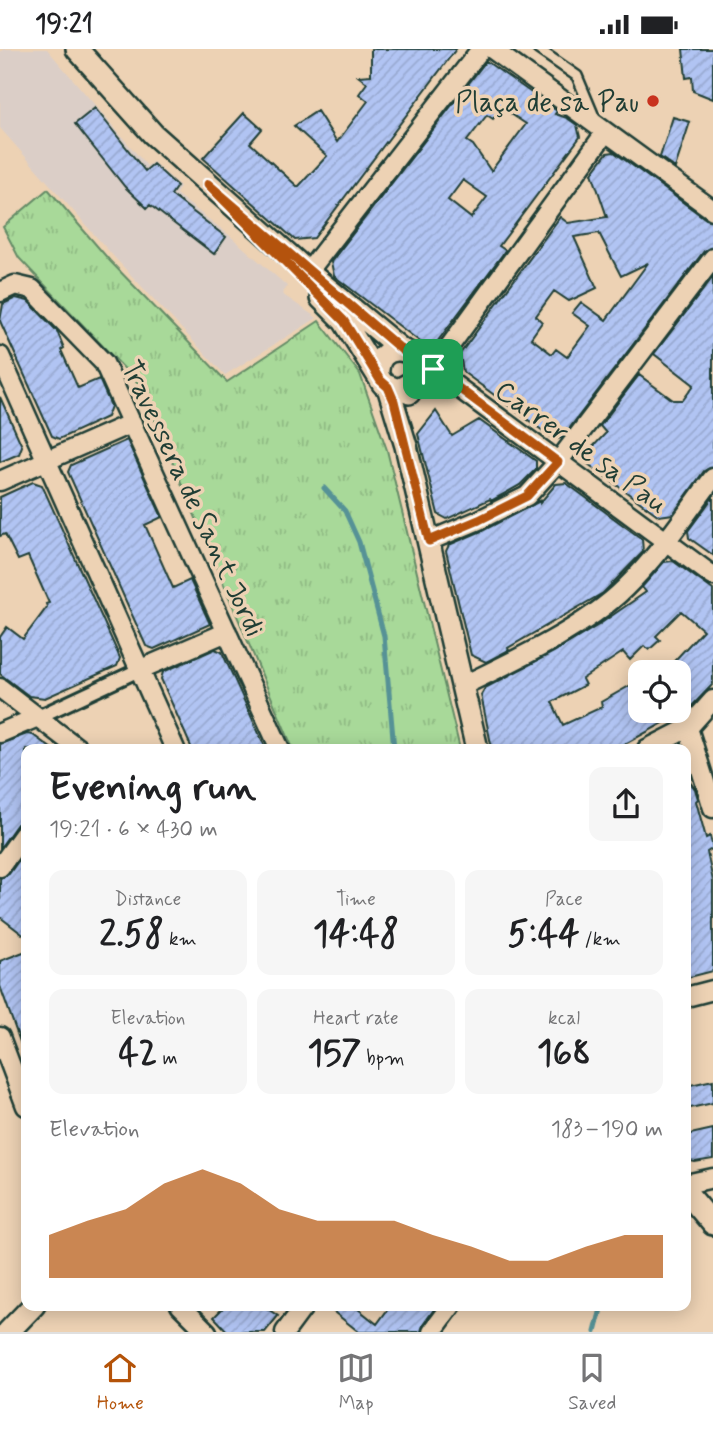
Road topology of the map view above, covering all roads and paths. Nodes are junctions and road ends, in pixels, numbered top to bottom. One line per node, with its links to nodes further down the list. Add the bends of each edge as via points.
1 (77, 49): 6 (street, Carrer de sa Pau, via 153,134)
2 (481, 49): 9 (street)
3 (492, 49): 5 (street)
4 (538, 49): 5 (lane, via 577,76)
5 (602, 130): 7 (street, via 690,187); 12 (street)
6 (208, 184): 9 (street, Carrer de sa Pau); 13 (street, Carrer de sa Pau, via 344,321)
7 (713, 210)
8 (713, 258): 17 (street)
9 (308, 272): 12 (street, Carrer de sa Pau)
10 (0, 292): 14 (street, Travessera de Sant Jordi, via 15,285 32,289 104,363)
11 (0, 356): 16 (street)
12 (416, 367): 13 (street, via 398,390); 13 (street, via 392,351 378,365); 15 (street, via 406,414); 17 (street, Carrer de sa Pau)
13 (383, 381): 15 (street, Carrer de sa Pau)
14 (132, 423): 16 (street); 23 (street, Travessera de Sant Jordi)
15 (406, 446): 20 (street)
16 (47, 460): 19 (street); 24 (street)
17 (558, 462): 20 (street, via 527,496); 21 (street, Carrer de sa Pau)
18 (713, 478): 21 (street)
19 (0, 481)
20 (429, 541): 25 (street)
21 (666, 541): 22 (street, Carrer de sa Pau); 25 (street, via 624,589 592,614)
22 (713, 576)
23 (227, 632): 24 (street); 33 (street, Travessera de Sant Jordi)
24 (141, 669): 28 (street); 32 (street)
25 (464, 684): 34 (street)
26 (0, 688): 28 (street)
27 (713, 700): 29 (street)
28 (37, 717): 30 (street); 31 (street)
29 (688, 728): 35 (street); 36 (street)
30 (0, 733)
31 (72, 744)
32 (173, 744)
33 (278, 744)
34 (476, 744)
35 (657, 744)
36 (708, 768): 37 (street)
37 (713, 808)
38 (21, 838): 39 (street)
39 (0, 867)
40 (713, 990): 41 (street)
41 (691, 996)
42 (0, 1037): 43 (street)
43 (21, 1093)
44 (713, 1178): 45 (street)
45 (691, 1183)
46 (691, 1198): 47 (street)
47 (713, 1224)
48 (28, 1311): 52 (street)
49 (186, 1311): 53 (street)
50 (300, 1311): 54 (street)
51 (448, 1311): 55 (street)
52 (8, 1332)
53 (207, 1332)
54 (285, 1332)
55 (432, 1332)

